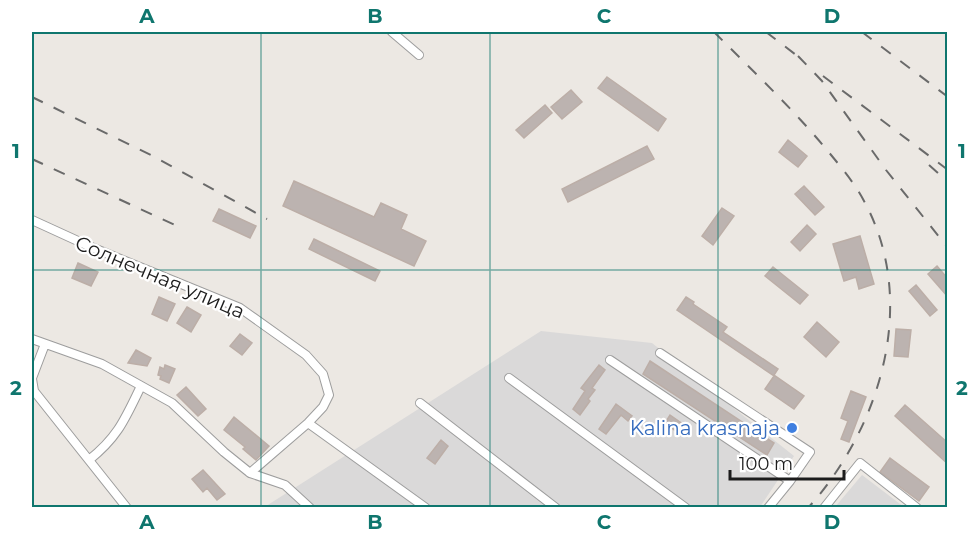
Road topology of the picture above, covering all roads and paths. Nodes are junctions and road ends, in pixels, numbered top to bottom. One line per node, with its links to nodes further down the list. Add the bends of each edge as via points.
1 (392, 32): 2 (street)
2 (419, 56)
3 (32, 219): 12 (street, Солнечная улица, via 240,308 306,355 323,374 328,395)
4 (32, 339): 5 (street)
5 (45, 344): 9 (street); 10 (street, via 102,364)
6 (660, 353): 15 (street, via 810,452)
7 (610, 360): 15 (street)
8 (509, 378): 20 (street)
9 (32, 379): 13 (street, via 34,391)
10 (141, 387): 13 (street, via 119,431); 14 (street, via 172,403)
11 (420, 403): 19 (street)
12 (308, 423): 14 (street, Солнечная улица); 18 (street)
13 (89, 460): 16 (street)
14 (250, 473): 17 (street, via 285,486)
15 (790, 481): 21 (street)
16 (127, 507)
17 (310, 507)
18 (426, 507)
19 (556, 507)
20 (686, 507)
21 (768, 507)
22 (824, 507): 23 (street, via 860,463)
23 (917, 507)

